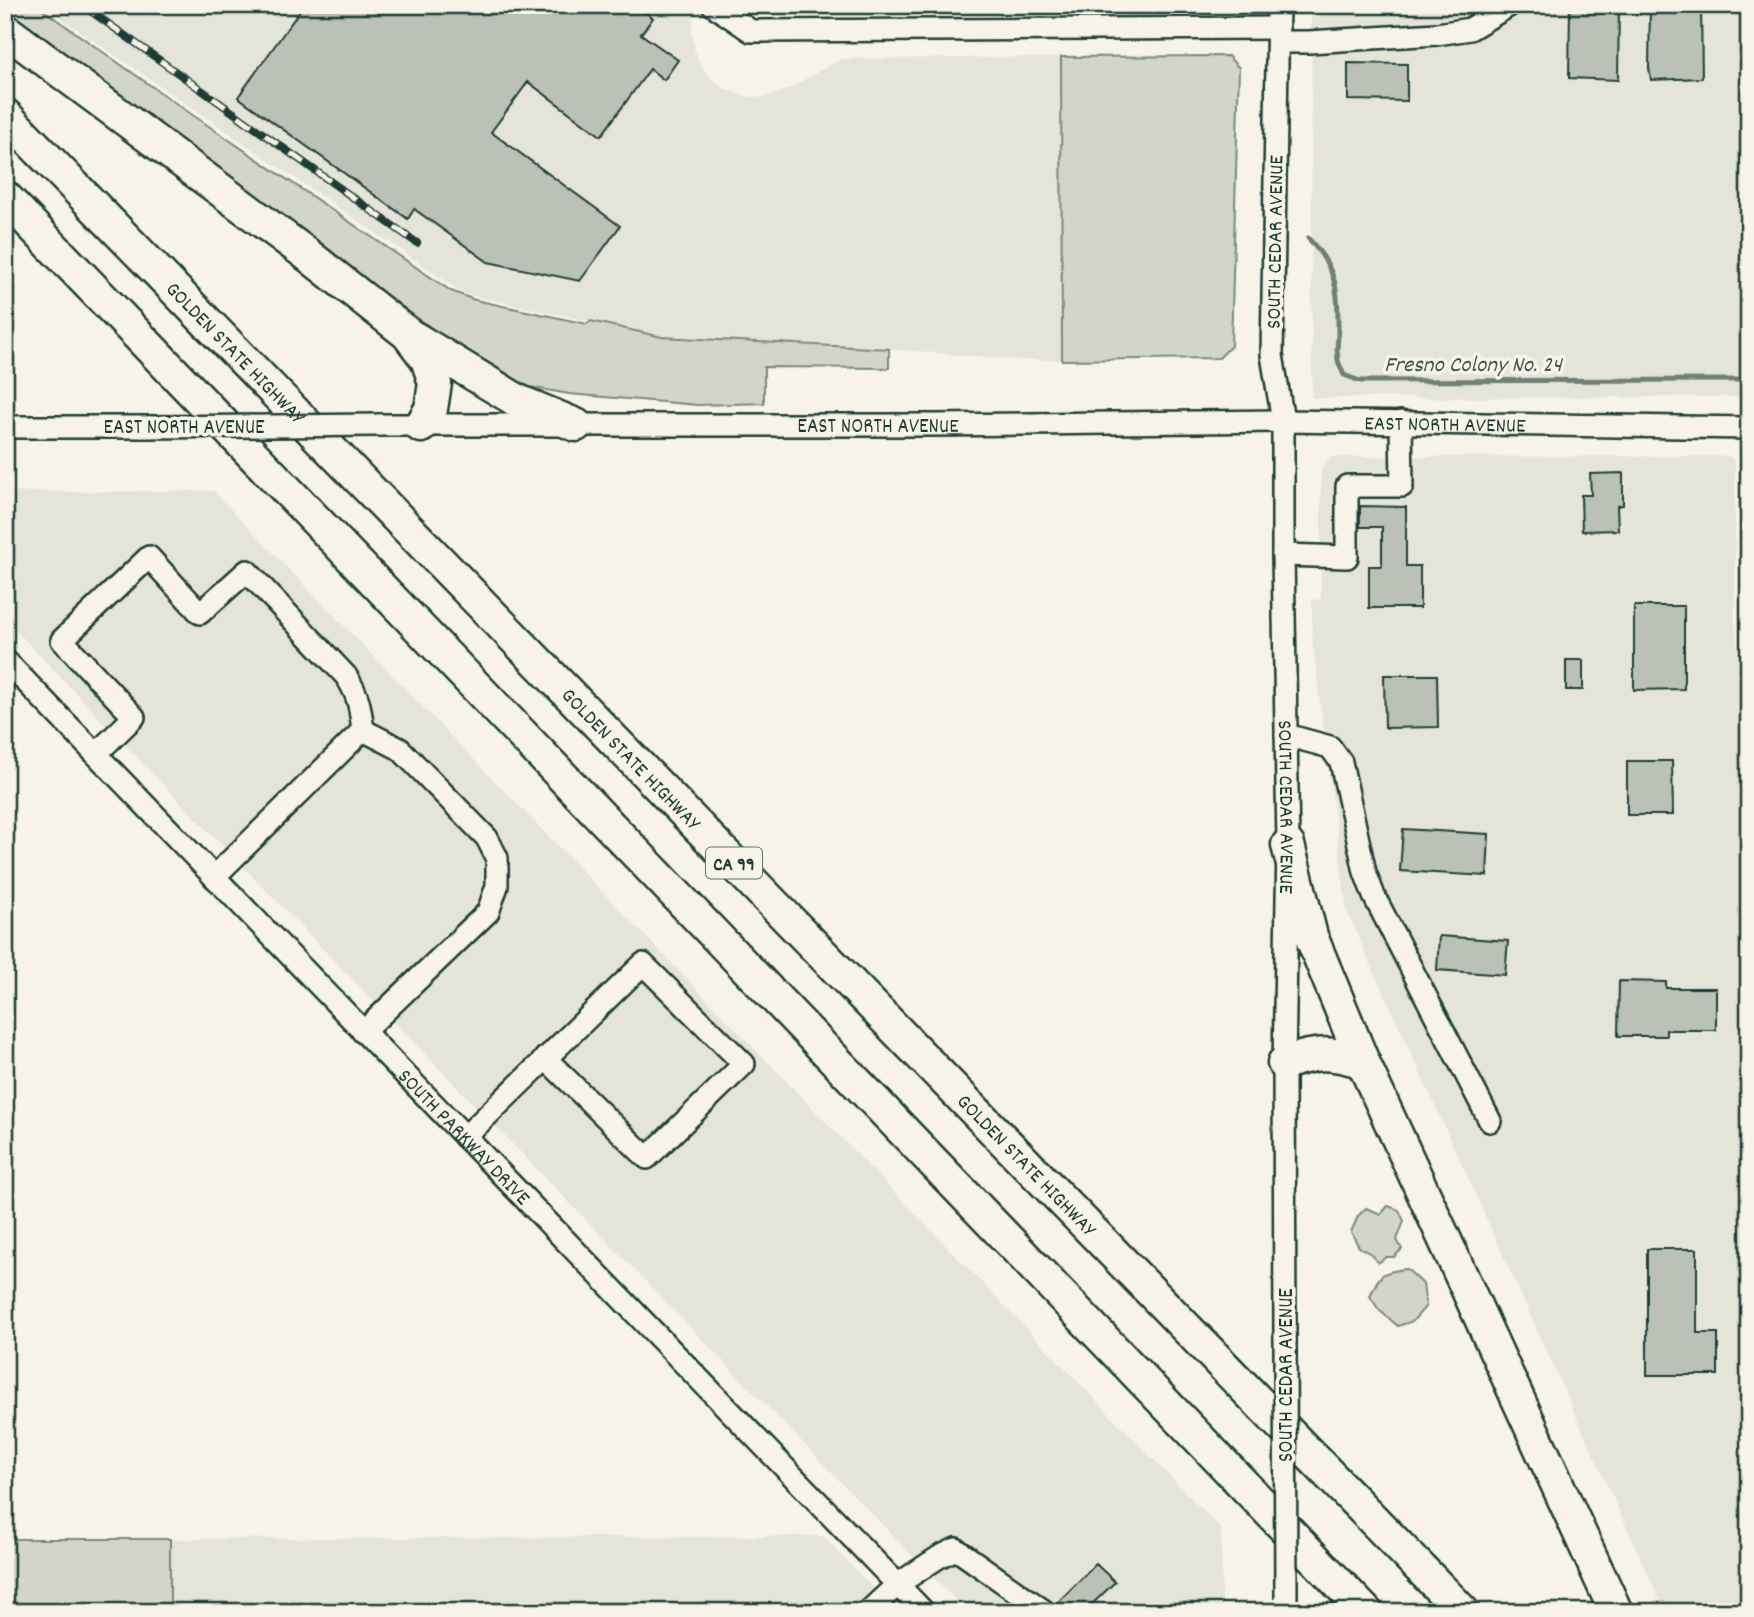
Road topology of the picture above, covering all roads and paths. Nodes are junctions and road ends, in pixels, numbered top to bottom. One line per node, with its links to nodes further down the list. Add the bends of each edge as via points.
1 (713, 5): 5 (street, via 751,31)
2 (1278, 5): 5 (street, SOUTH CEDAR AVENUE)
3 (1510, 5): 5 (street, via 1470,29 1437,34 1309,42)
4 (5, 30): 8 (highway)
5 (1278, 35): 9 (street, SOUTH CEDAR AVENUE, via 1272,355)
6 (5, 114): 34 (highway, GOLDEN STATE HIGHWAY / CA 99)
7 (5, 197): 33 (highway)
8 (408, 334): 11 (highway, via 518,401); 12 (highway, via 427,359 435,383 431,409)
9 (1283, 421): 10 (street, EAST NORTH AVENUE); 11 (street, EAST NORTH AVENUE); 15 (street, SOUTH CEDAR AVENUE)
10 (1401, 422): 14 (street, EAST NORTH AVENUE); 15 (street, via 1402,486 1347,486 1347,557)
11 (576, 425): 12 (street, EAST NORTH AVENUE)
12 (421, 426): 13 (street, EAST NORTH AVENUE, bridge)
13 (5, 427)
14 (1749, 428)
15 (1283, 555): 18 (street, SOUTH CEDAR AVENUE)
16 (5, 660): 19 (street, SOUTH PARKWAY DRIVE)
17 (363, 730): 19 (street, via 356,692 346,676 247,571 201,613 149,557 62,640 134,717); 21 (street); 22 (street, via 400,749 487,838 497,858 497,886 488,912)
18 (1286, 735): 20 (street, SOUTH CEDAR AVENUE); 26 (street, via 1330,747 1340,762 1374,896)
19 (96, 754): 21 (street, SOUTH PARKWAY DRIVE)
20 (1288, 845): 24 (highway, via 1311,936); 25 (street, SOUTH CEDAR AVENUE)
21 (214, 877): 22 (street, SOUTH PARKWAY DRIVE)
22 (363, 1032): 27 (street, SOUTH PARKWAY DRIVE)
23 (545, 1058): 23 (street, via 643,964 744,1064 647,1158); 27 (street)
24 (1363, 1062): 25 (highway, via 1325,1053); 35 (highway)
25 (1284, 1063): 29 (street, SOUTH CEDAR AVENUE, bridge)
26 (1490, 1121)
27 (465, 1137): 28 (street, SOUTH PARKWAY DRIVE)
28 (898, 1584): 30 (street, via 956,1549); 31 (street); 32 (street, SOUTH PARKWAY DRIVE)
29 (1286, 1605)
30 (1044, 1611)
31 (868, 1612)
32 (924, 1612)
33 (1366, 1612)
34 (1463, 1612)
35 (1616, 1612)

